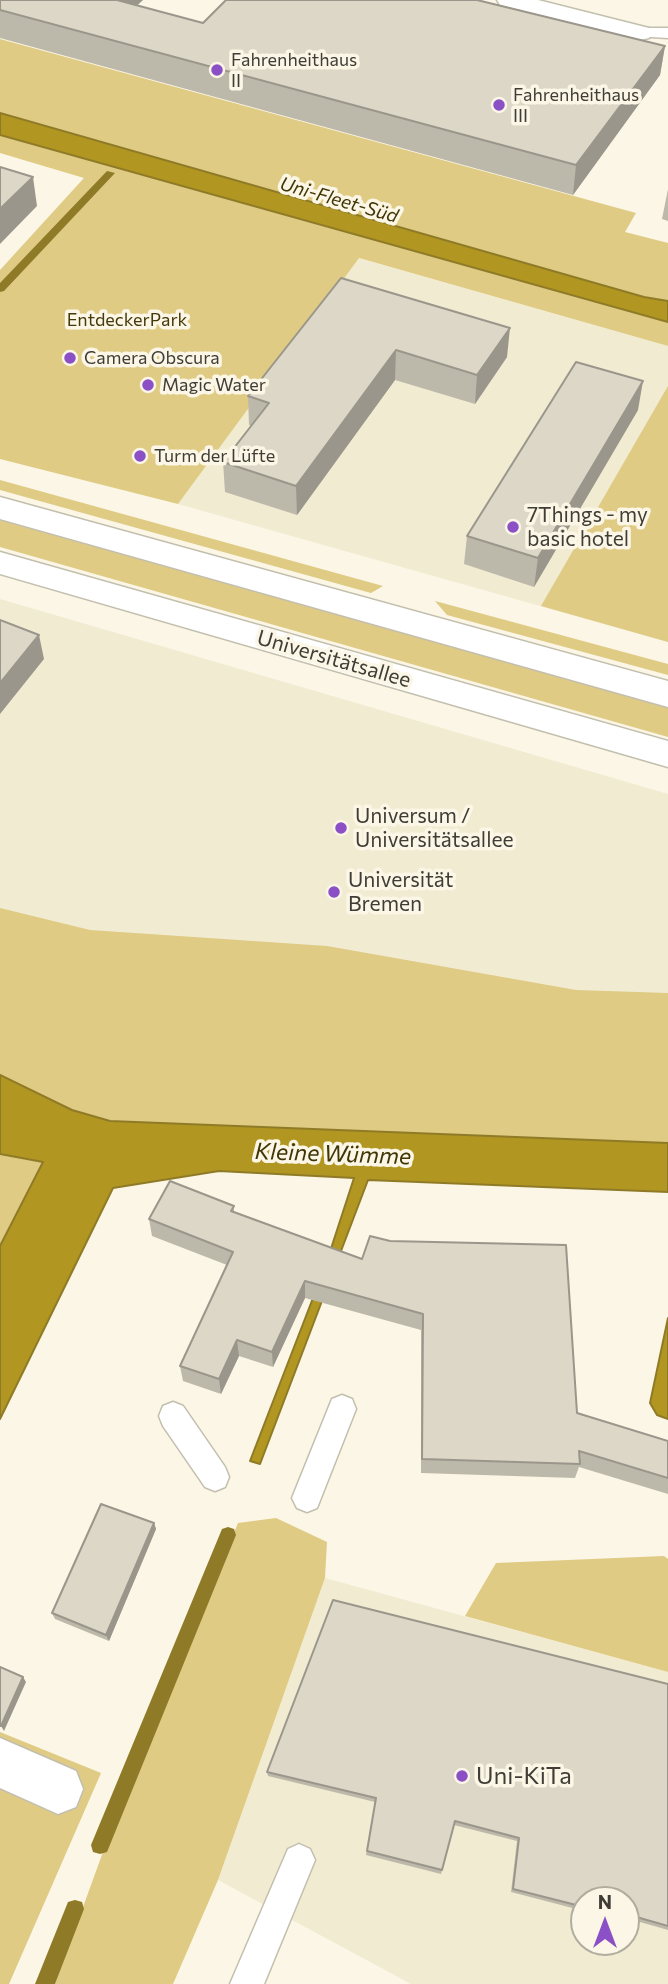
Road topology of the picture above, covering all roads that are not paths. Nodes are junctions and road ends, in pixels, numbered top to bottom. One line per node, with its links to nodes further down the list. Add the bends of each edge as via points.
1 (509, 0): 2 (main road)
2 (640, 33): 3 (lane)
3 (668, 33)
4 (0, 508): 6 (main road)
5 (0, 563): 7 (main road, Universitätsallee)
6 (668, 694)
7 (668, 754)
8 (342, 1409): 11 (lane)
9 (173, 1416): 10 (lane)
10 (215, 1477)
11 (307, 1498)
12 (0, 1763): 13 (main road)
13 (58, 1789)
14 (299, 1860): 15 (lane)
15 (247, 1984)

